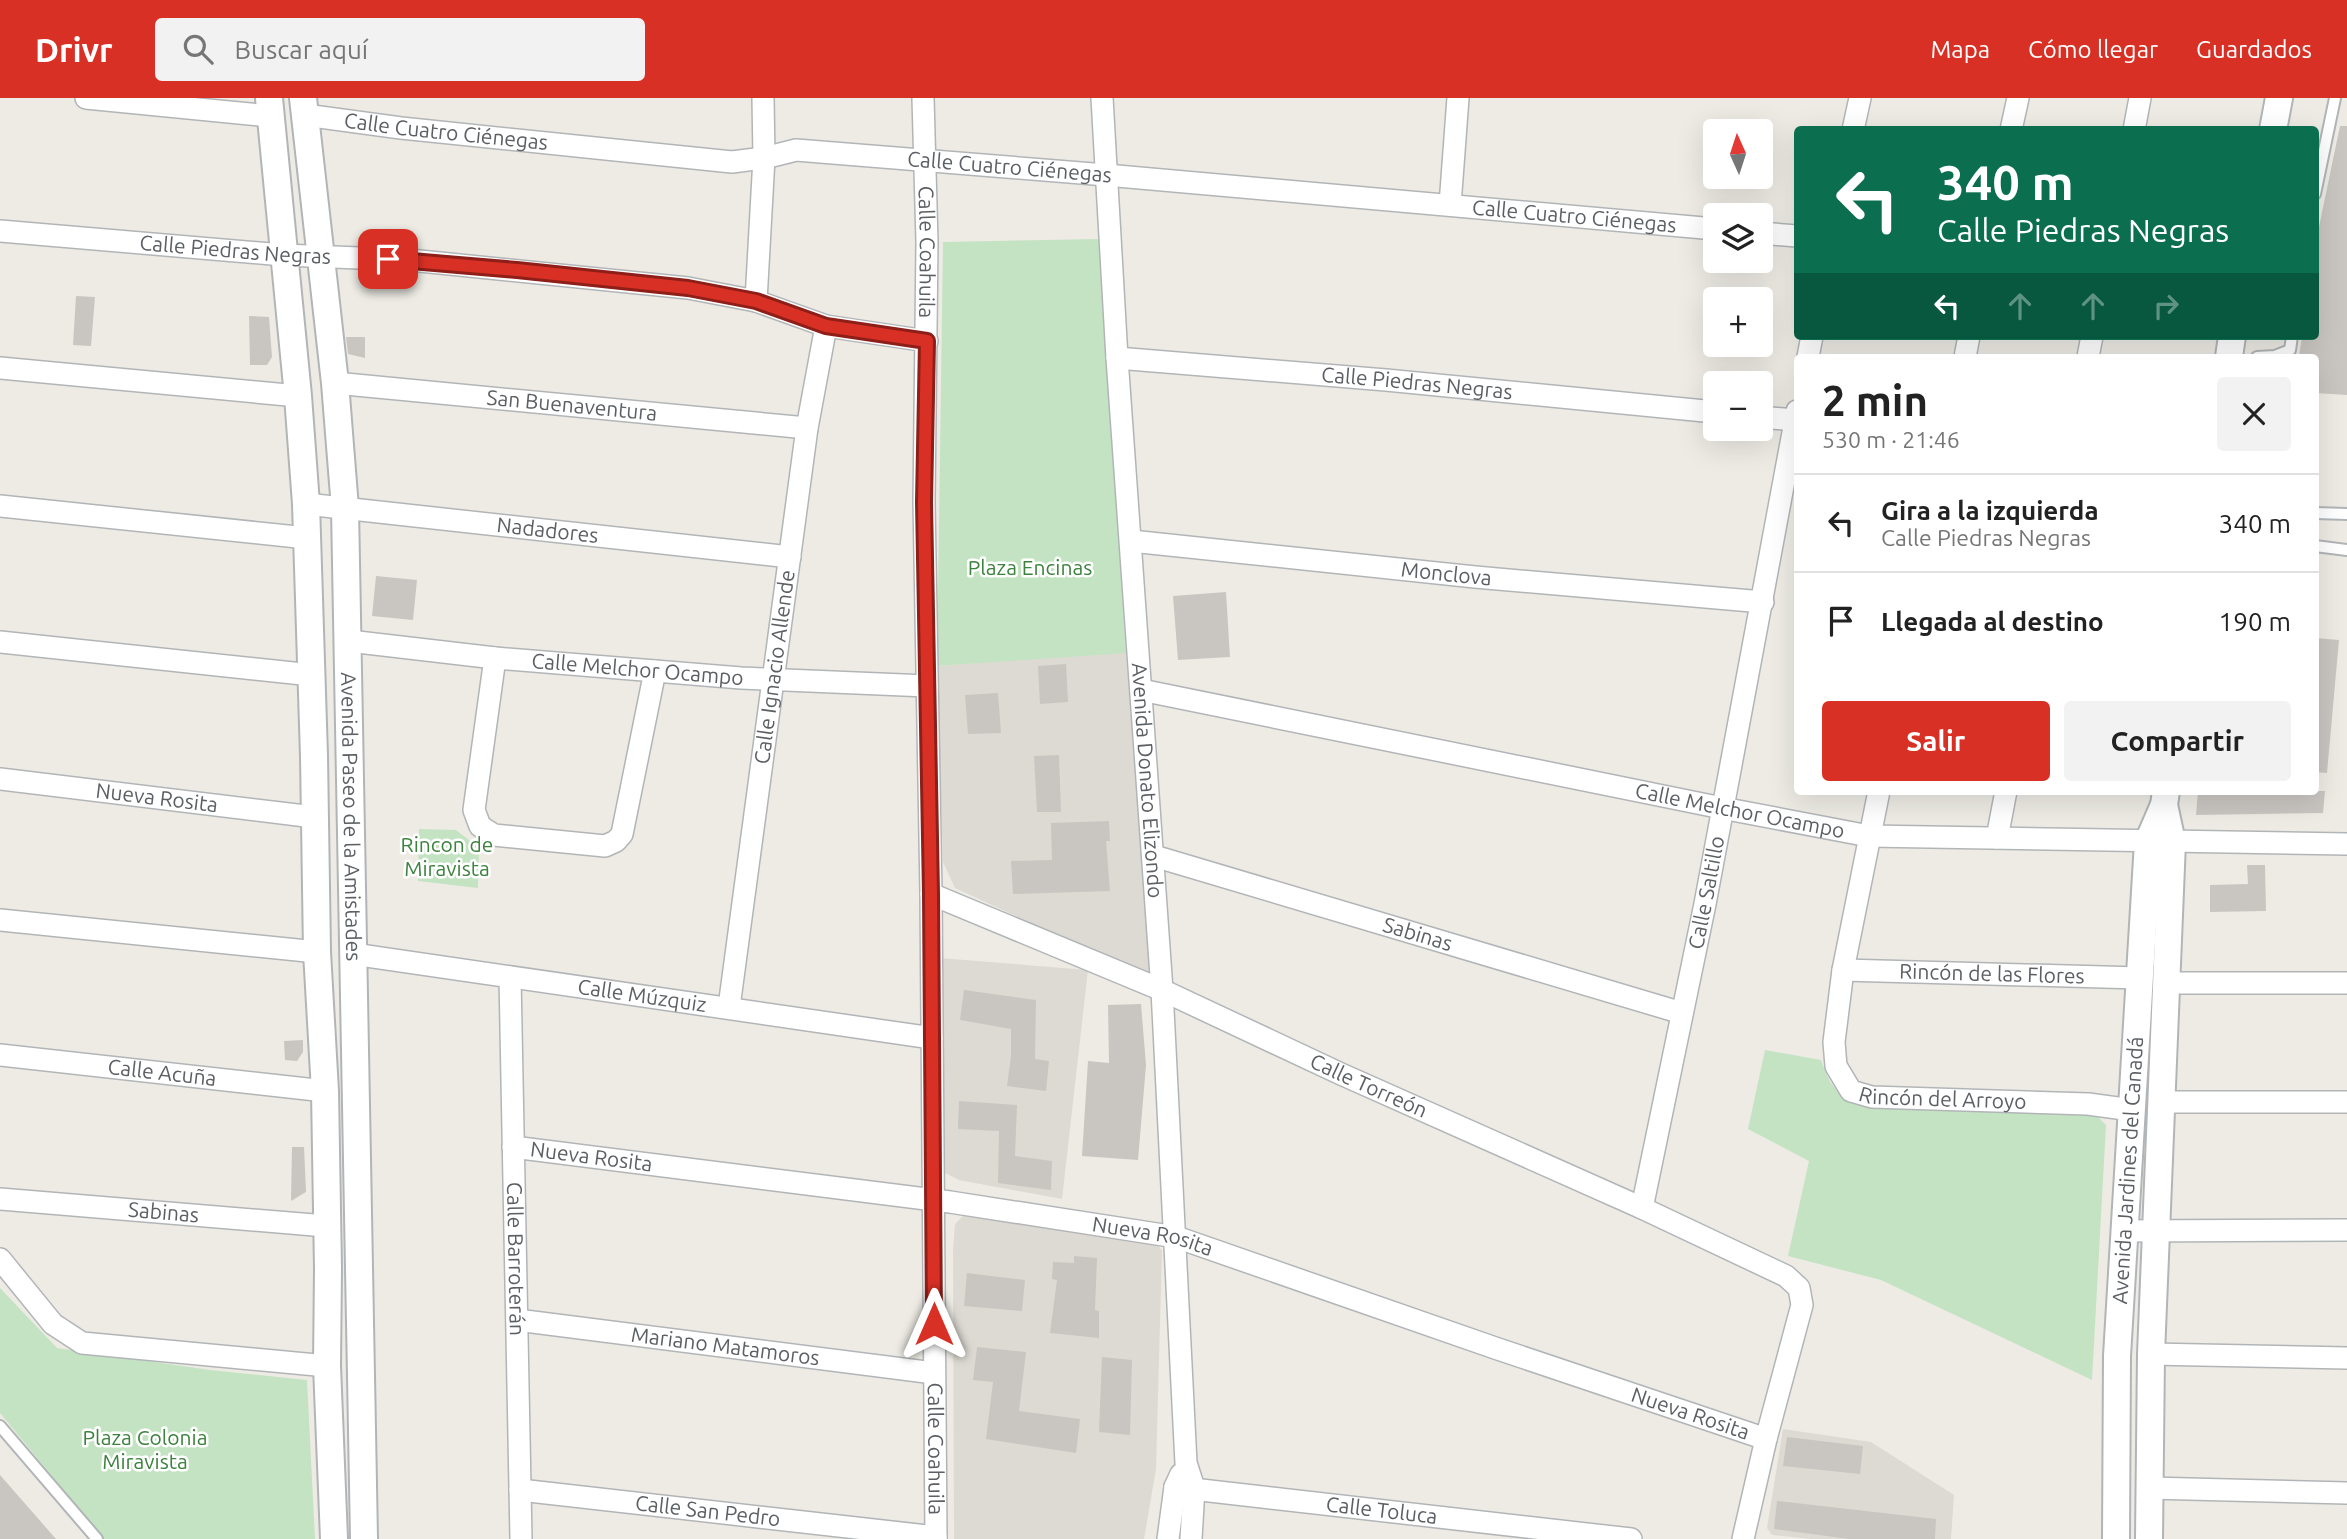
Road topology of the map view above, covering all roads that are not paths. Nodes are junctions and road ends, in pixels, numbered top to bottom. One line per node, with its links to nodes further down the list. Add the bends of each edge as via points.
1 (86, 98): 12 (street)
2 (763, 98): 17 (street)
3 (923, 98): 18 (street, Calle Coahuila)
4 (1102, 98): 19 (street, Avenida Donato Elizondo)
5 (1458, 98): 21 (street)
6 (1860, 98): 13 (street)
7 (2018, 98): 14 (street)
8 (2140, 98): 15 (street)
9 (2279, 98): 16 (street)
10 (2335, 98): 20 (lane)
11 (304, 106): 17 (street, Calle Cuatro Ciénegas, via 401,128 732,162); 27 (street, Avenida Paseo de la Amistades)
12 (270, 107): 26 (street, Avenida Paseo de la Amistades)
13 (1854, 126)
14 (2012, 126)
15 (2135, 126)
16 (2274, 126)
17 (764, 158): 18 (street, Calle Cuatro Ciénegas, via 796,150); 28 (street)
18 (925, 160): 19 (street, Calle Cuatro Ciénegas); 31 (street, Calle Coahuila)
19 (1106, 175): 21 (street, Calle Cuatro Ciénegas); 33 (street, Avenida Donato Elizondo)
20 (2319, 175)
21 (1450, 205): 22 (street, Calle Cuatro Ciénegas)
22 (1703, 228)
23 (0, 231): 26 (street, Calle Piedras Negras)
24 (1773, 234): 25 (street)
25 (1794, 236)
26 (283, 255): 27 (street, Calle Piedras Negras); 36 (street, Avenida Paseo de la Amistades)
27 (321, 257): 28 (street, Calle Piedras Negras, via 544,272 688,288); 35 (street, Avenida Paseo de la Amistades)
28 (756, 301): 29 (street, Calle Piedras Negras)
29 (826, 326): 31 (street, Calle Piedras Negras); 41 (street, Calle Ignacio Allende)
30 (2291, 340): 32 (lane, via 2290,350)
31 (927, 341): 59 (street, Calle Coahuila)
32 (2280, 354)
33 (1117, 358): 37 (street, Calle Piedras Negras); 48 (street, Avenida Donato Elizondo)
34 (0, 368): 36 (street)
35 (335, 383): 41 (street, San Buenaventura); 44 (street, Avenida Paseo de la Amistades)
36 (298, 396): 42 (street, Avenida Paseo de la Amistades)
37 (1703, 411)
38 (1794, 416): 39 (street)
39 (1773, 417)
40 (1794, 427): 52 (street, Calle Saltillo)
41 (807, 428): 51 (street, Calle Ignacio Allende)
42 (306, 504): 44 (street, Nadadores); 47 (street, Avenida Paseo de la Amistades)
43 (0, 506): 47 (street)
44 (345, 509): 51 (street, Nadadores); 53 (street, Avenida Paseo de la Amistades)
45 (2319, 513): 46 (lane)
46 (2347, 514)
47 (307, 538): 57 (street, Avenida Paseo de la Amistades)
48 (1131, 541): 52 (street, Monclova); 60 (street, Avenida Donato Elizondo)
49 (2319, 548): 50 (lane)
50 (2347, 551)
51 (790, 557): 58 (street, Calle Ignacio Allende)
52 (1763, 602): 67 (street, Calle Saltillo)
53 (349, 641): 55 (street, Calle Melchor Ocampo); 62 (street, Avenida Paseo de la Amistades)
54 (0, 642): 57 (street)
55 (495, 658): 56 (street, Calle Melchor Ocampo); 56 (street, via 474,810 480,826 494,835 605,846 622,834)
56 (655, 671): 58 (street, Calle Melchor Ocampo)
57 (312, 675): 61 (street, Avenida Paseo de la Amistades)
58 (773, 678): 59 (street, Calle Melchor Ocampo); 84 (street, Calle Ignacio Allende)
59 (927, 686): 74 (street, Calle Coahuila)
60 (1141, 690): 67 (street, Calle Melchor Ocampo); 73 (street, Avenida Donato Elizondo)
61 (314, 756): 62 (street); 68 (street, Avenida Paseo de la Amistades)
62 (352, 760): 77 (street, Avenida Paseo de la Amistades)
63 (0, 779): 68 (street, Nueva Rosita)
64 (1877, 795): 69 (street, Rincón del Arroyo)
65 (2005, 795): 70 (street)
66 (2165, 798): 71 (street, Avenida Jardines del Canadá)
67 (1722, 808): 69 (street, Calle Melchor Ocampo); 87 (street, Calle Saltillo)
68 (314, 817): 76 (street, Avenida Paseo de la Amistades)
69 (1869, 836): 70 (street, Calle Melchor Ocampo); 78 (street, Rincón del Arroyo)
70 (1997, 838): 71 (street, Calle Melchor Ocampo)
71 (2160, 842): 72 (street, Calle Melchor Ocampo); 80 (street, Avenida Jardines del Canadá); 81 (street, Avenida Jardines del Canadá)
72 (2347, 844)
73 (1154, 856): 83 (street, Avenida Donato Elizondo); 87 (street, Sabinas)
74 (931, 894): 83 (street, Calle Torreón); 88 (street, Calle Coahuila)
75 (0, 920): 76 (street)
76 (317, 952): 86 (street, Avenida Paseo de la Amistades)
77 (353, 954): 79 (street, Calle Múzquiz); 85 (street, Avenida Paseo de la Amistades)
78 (1843, 970): 80 (street, Rincón de las Flores); 93 (street, Rincón del Arroyo, via 1834,1042 1836,1066 1851,1091 1872,1097 2088,1104)
79 (510, 977): 84 (street, Calle Múzquiz); 94 (street, Calle Barroterán)
80 (2139, 978): 93 (street, Avenida Jardines del Canadá)
81 (2166, 983): 82 (street); 91 (street, Avenida Jardines del Canadá)
82 (2347, 983)
83 (1162, 989): 97 (street, Calle Torreón); 102 (street, Avenida Donato Elizondo)
84 (729, 1007): 88 (street, Calle Múzquiz)
85 (353, 1010): 86 (street); 104 (street, Avenida Paseo de la Amistades)
86 (321, 1013): 90 (street, Avenida Paseo de la Amistades)
87 (1682, 1013): 97 (street, Calle Saltillo)
88 (932, 1038): 96 (street, Calle Coahuila)
89 (0, 1055): 90 (street, Calle Acuña)
90 (325, 1091): 98 (street, Avenida Paseo de la Amistades)
91 (2161, 1102): 92 (street); 101 (street, Avenida Jardines del Canadá)
92 (2347, 1102)
93 (2132, 1110): 100 (street, Avenida Jardines del Canadá)
94 (513, 1147): 96 (street, Nueva Rosita); 106 (street, Calle Barroterán)
95 (0, 1199): 98 (street, Sabinas)
96 (933, 1200): 102 (street, Nueva Rosita); 110 (street, Calle Coahuila)
97 (1642, 1208): 112 (street, Calle Torreón, via 1786,1276 1799,1289 1802,1305)
98 (327, 1226): 105 (street, Avenida Paseo de la Amistades)
99 (2347, 1230): 101 (street)
100 (2123, 1231): 101 (street); 127 (street, Avenida Jardines del Canadá)
101 (2155, 1231): 107 (street, Avenida Jardines del Canadá)
102 (1176, 1237): 112 (street, Nueva Rosita); 113 (street, Avenida Donato Elizondo)
103 (0, 1259): 109 (street, via 52,1324 82,1343)
104 (359, 1266): 105 (street); 121 (street, Avenida Paseo de la Amistades)
105 (328, 1269): 109 (street, Avenida Paseo de la Amistades)
106 (517, 1320): 110 (street, Mariano Matamoros); 115 (street, Calle Barroterán)
107 (2151, 1354): 108 (street); 114 (street, Avenida Jardines del Canadá)
108 (2347, 1358)
109 (327, 1366): 120 (street, Avenida Paseo de la Amistades)
110 (934, 1373): 118 (street, Calle Coahuila)
111 (0, 1426): 119 (lane)
112 (1766, 1439): 126 (street)
113 (1185, 1488): 117 (street, Calle Toluca); 123 (street, Avenida Donato Elizondo); 124 (street, Avenida Donato Elizondo)
114 (2149, 1488): 116 (street); 128 (street, Avenida Jardines del Canadá)
115 (520, 1490): 118 (street, Calle San Pedro); 122 (street, Calle Barroterán)
116 (2347, 1493)
117 (1464, 1530): 125 (street, Calle Toluca)
118 (936, 1538)
119 (97, 1539)
120 (334, 1539)
121 (364, 1539)
122 (521, 1539)
123 (1168, 1539)
124 (1191, 1539)
125 (1631, 1539)
126 (1743, 1539)
127 (2116, 1539)
128 (2149, 1539)

